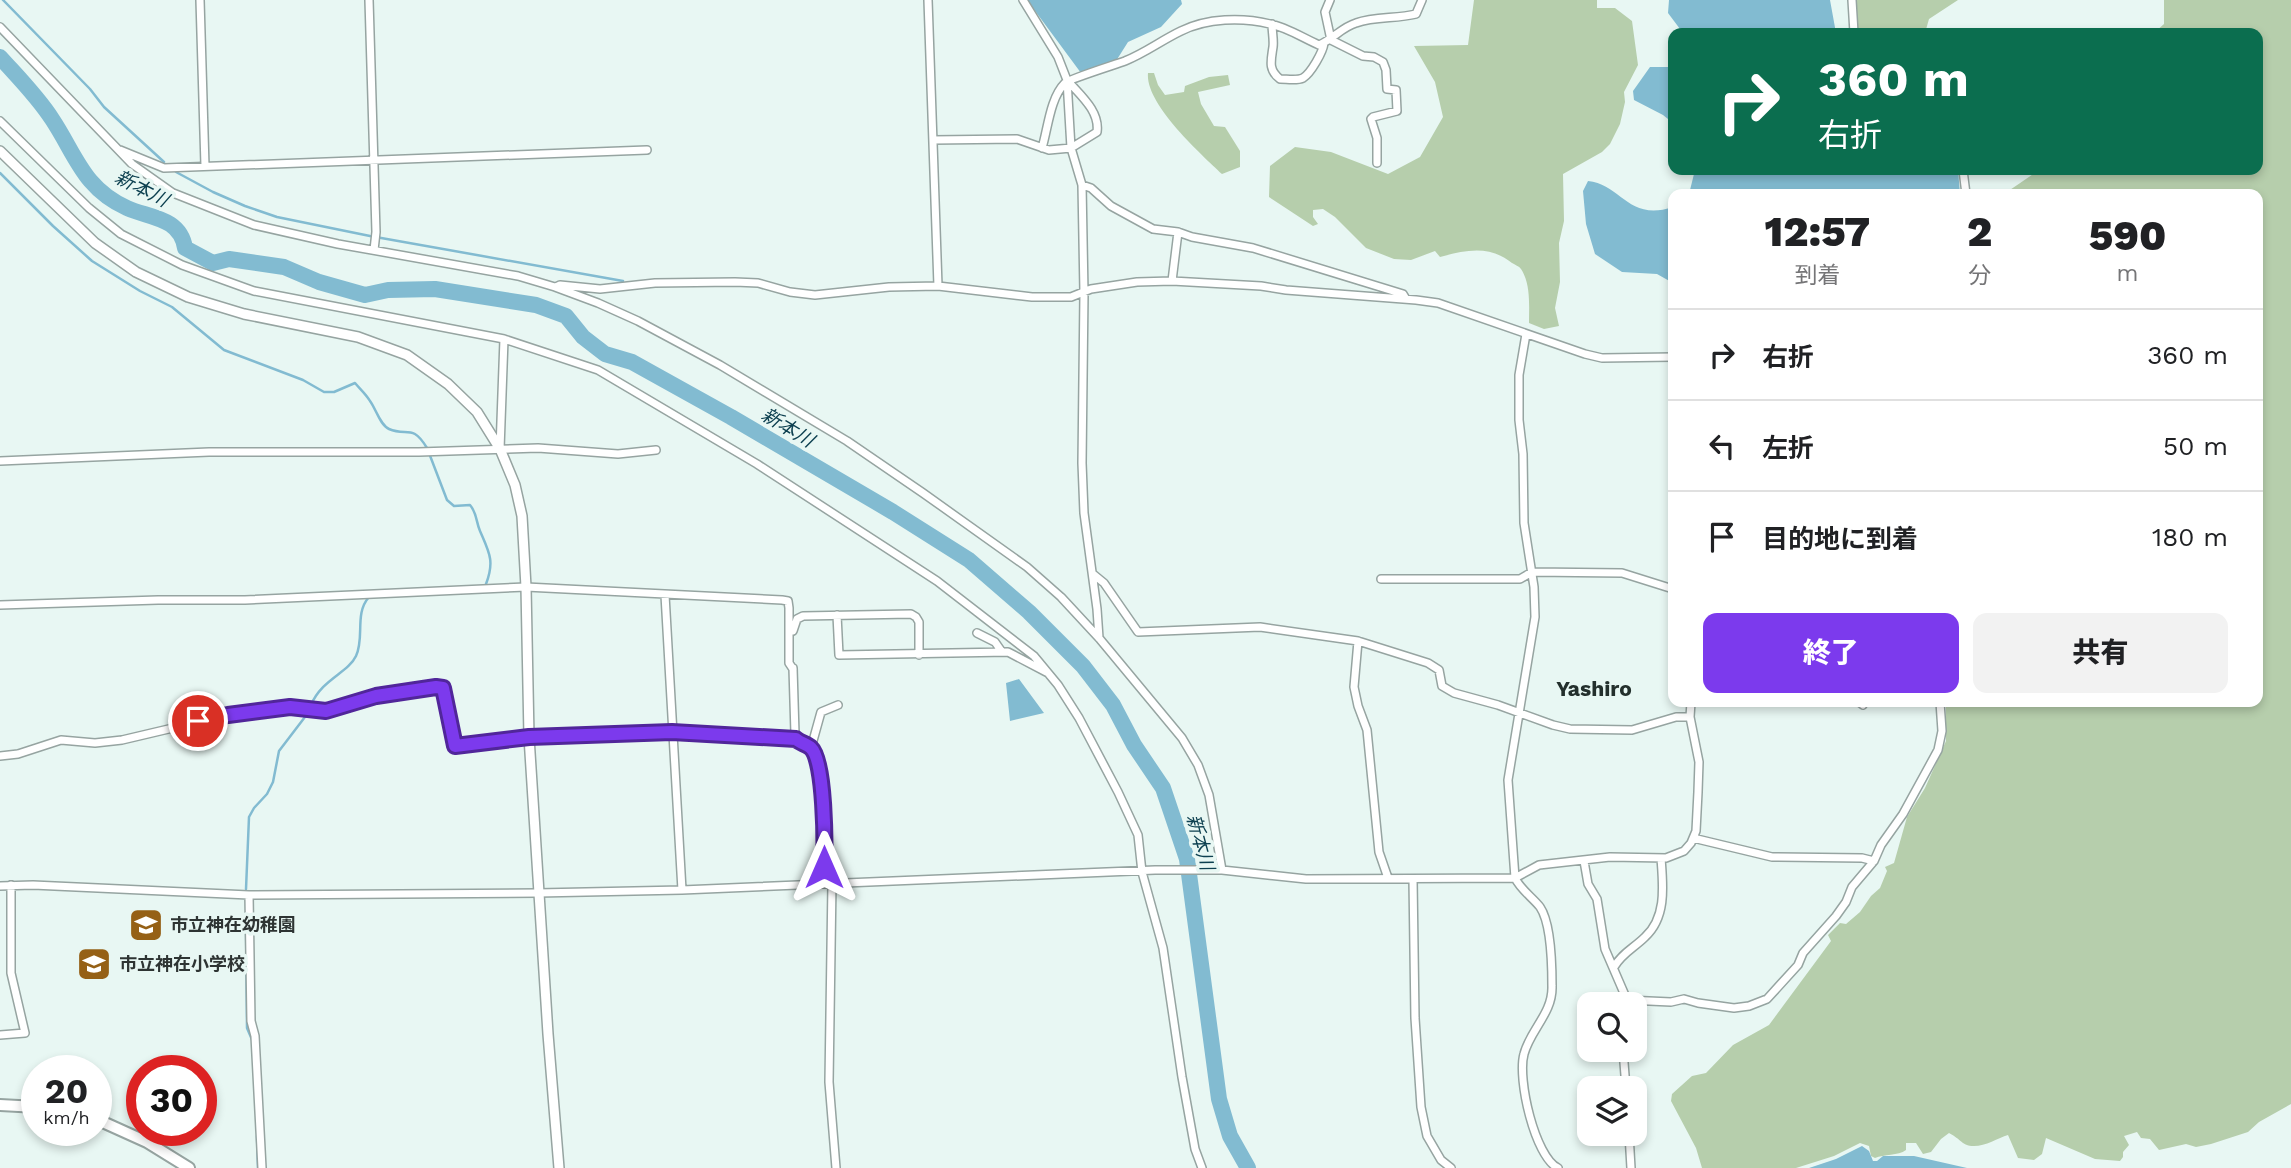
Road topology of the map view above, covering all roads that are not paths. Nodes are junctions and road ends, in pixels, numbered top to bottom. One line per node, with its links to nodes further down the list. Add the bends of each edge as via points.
1 (200, 0): 22 (street)
2 (369, 0): 20 (street)
3 (928, 0): 14 (street)
4 (1023, 0): 12 (street)
5 (1330, 0): 11 (street, via 1325,12)
6 (1422, 0): 11 (street, via 1416,14 1352,24)
7 (1852, 0): 10 (street)
8 (1272, 24): 11 (street, via 1319,46); 11 (street, via 1270,65 1280,79 1306,76); 12 (street, via 1242,19 1202,24 1140,55)
9 (0, 27): 15 (street)
10 (1854, 28)
11 (1327, 42): 21 (street, via 1383,62 1387,89 1396,90 1397,111 1371,119)
12 (1067, 80): 16 (street, via 1059,91); 17 (street); 17 (street, via 1086,100 1098,124 1097,132)
13 (0, 121): 32 (street, via 121,234 182,265 254,291)
14 (933, 140): 16 (street, via 1017,139); 27 (street)
15 (116, 148): 22 (street, via 164,168); 25 (street, via 153,181 223,215 289,234)
16 (1042, 148): 17 (street)
17 (1071, 148): 23 (street)
18 (647, 150): 20 (street)
19 (0, 151): 34 (street, via 95,243 136,272 188,297 244,314 358,337 407,355 477,412)
20 (374, 160): 22 (street); 25 (street)
21 (1377, 163)
22 (205, 166)
23 (1082, 185): 24 (street, via 1153,229); 29 (street)
24 (1178, 232): 26 (street); 30 (street, via 1253,248 1403,294)
25 (374, 250): 28 (street)
26 (1172, 281): 29 (street, via 1137,282); 30 (street)
27 (937, 286): 28 (street, via 815,295 735,282); 29 (street, via 1032,297)
28 (555, 287): 46 (street, via 666,335 847,441 1027,567)
29 (1084, 293): 38 (street, via 1082,476)
30 (1406, 299): 31 (street, via 1438,303)
31 (1525, 334): 33 (street, via 1602,358); 37 (street, via 1519,420 1524,523)
32 (504, 338): 34 (street); 51 (street, via 598,370 757,464 937,581 1034,656)
33 (1668, 357)
34 (500, 449): 35 (street, via 618,454); 36 (street, via 209,452); 40 (street, via 522,516)
35 (656, 450)
36 (0, 461)
37 (1532, 572): 39 (street, via 1520,579); 41 (street, via 1622,573); 55 (street, via 1535,617)
38 (1093, 574): 46 (street); 47 (street, via 1139,632 1251,626)
39 (1381, 579)
40 (526, 587): 42 (street); 43 (street); 58 (street)
41 (1668, 587)
42 (665, 595): 50 (street, via 788,601 789,663); 57 (street)
43 (0, 605)
44 (837, 615): 49 (street, via 911,614 919,622); 49 (street, via 839,655); 50 (street, via 797,618)
45 (977, 633): 48 (street, via 995,642)
46 (1099, 638): 66 (street, via 1182,738 1198,765 1209,795)
47 (1358, 641): 55 (street, via 1427,663 1438,670 1442,686 1454,693); 68 (street, via 1354,687 1367,730 1379,852)
48 (1002, 652): 49 (street); 51 (street, via 1017,655)
49 (919, 655)
50 (793, 669): 59 (street)
51 (1048, 674): 67 (street, via 1079,719 1118,792 1138,835)
52 (838, 705): 60 (street, via 821,712)
53 (1691, 707): 56 (street)
54 (1940, 707): 65 (street, via 1938,750)
55 (1519, 713): 56 (street, via 1570,729 1632,730 1676,717); 69 (street, via 1508,779)
56 (1690, 718): 62 (street, via 1699,762)
57 (672, 732): 58 (street); 59 (street); 74 (street)
58 (529, 737): 61 (street, via 455,746 443,688 436,687 376,696 326,711 290,707 228,715 122,740 61,740); 75 (street)
59 (796, 739): 60 (street)
60 (811, 748): 71 (street, via 824,806)
61 (0, 756)
62 (1693, 838): 63 (street, via 1684,851); 65 (street, via 1772,857)
63 (1661, 858): 64 (street); 77 (street, via 1658,917 1647,935)
64 (1584, 861): 69 (street, via 1539,864); 77 (street, via 1588,884 1597,899 1605,949)
65 (1874, 861): 79 (street, via 1836,916 1767,999 1734,1008 1684,999)
66 (1218, 870): 67 (street); 68 (street, via 1306,879)
67 (1142, 872): 71 (street); 90 (street, via 1163,948 1186,1104)
68 (1388, 878): 70 (street)
69 (1516, 878): 70 (street); 85 (street, via 1542,910 1547,926 1553,988 1549,1006 1523,1056 1523,1083 1527,1110)
70 (1413, 879): 91 (street, via 1421,1107 1427,1136)
71 (828, 883): 74 (street); 89 (street, via 829,1082)
72 (0, 886): 73 (street)
73 (12, 886): 76 (street); 80 (street, via 12,973 25,1033)
74 (682, 890): 75 (street)
75 (538, 893): 76 (street); 88 (street)
76 (249, 895): 87 (street, via 251,1021)
77 (1614, 967): 78 (street)
78 (1625, 992)
79 (1647, 1002)
80 (0, 1035)
81 (0, 1105): 82 (main road)
82 (21, 1106)
83 (112, 1126): 86 (main road)
84 (1630, 1146): 92 (street)
85 (1553, 1167)
86 (188, 1168)
87 (262, 1168)
88 (559, 1168)
89 (836, 1168)
90 (1202, 1168)
91 (1451, 1168)
92 (1631, 1168)

